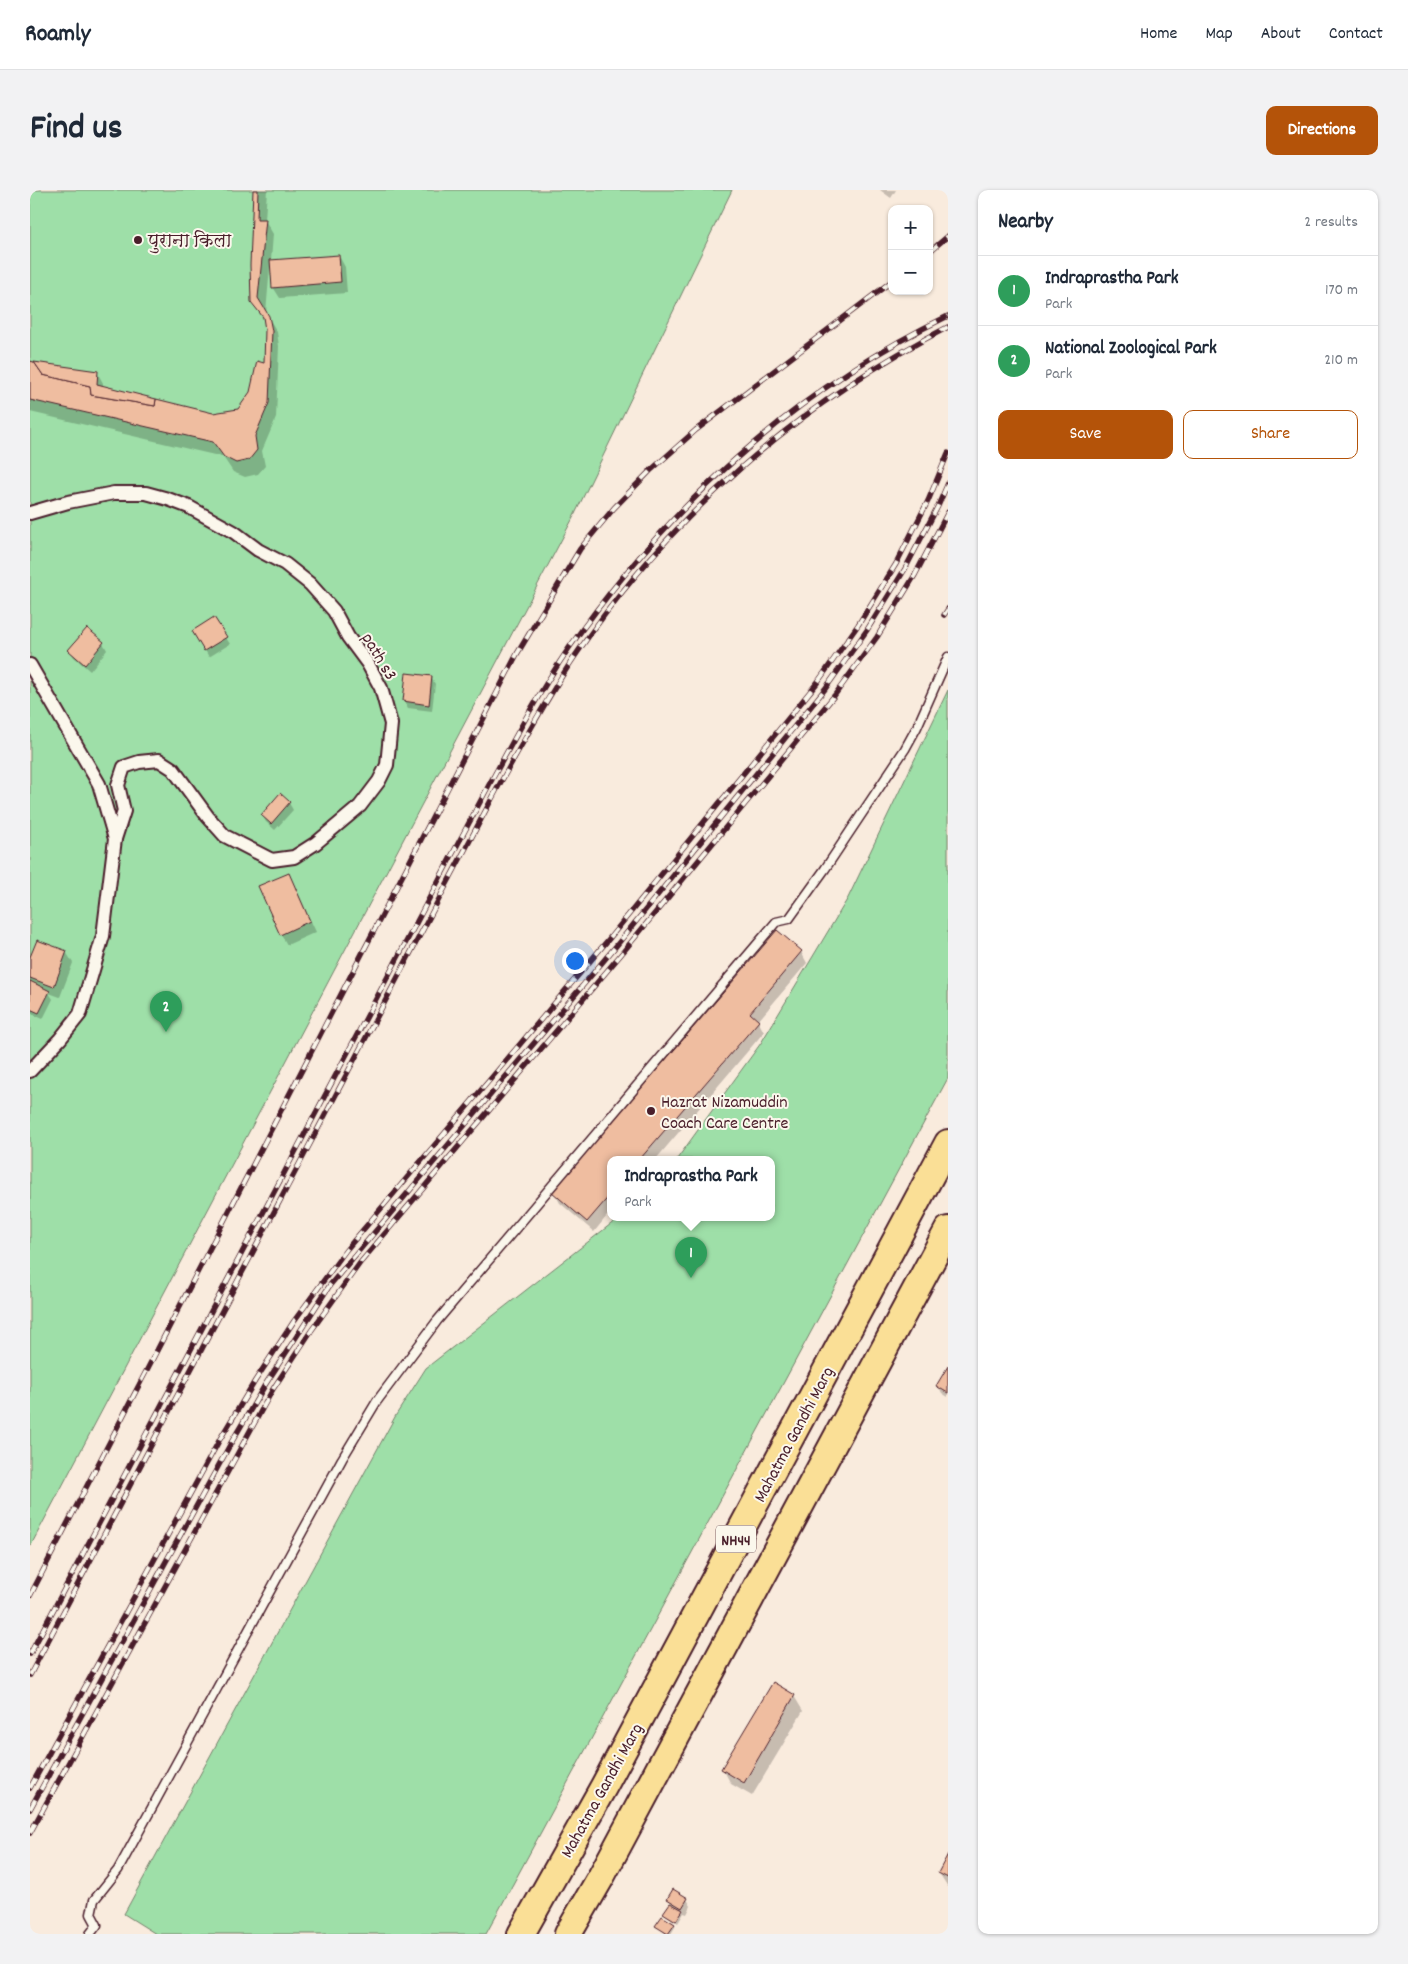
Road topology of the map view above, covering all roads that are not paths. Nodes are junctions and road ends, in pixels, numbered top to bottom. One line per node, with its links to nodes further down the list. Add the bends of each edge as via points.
1 (30, 513): 4 (street, path s3, via 114,493 146,493 189,507 234,532 285,564 310,584 334,611 377,680 391,724 387,765 379,780 360,806 294,857 272,860 225,836 173,769 159,760 124,767 118,785 124,811)
2 (948, 657): 8 (lane, via 905,749 789,919 776,922 546,1190 437,1321 377,1401 342,1459 118,1870 94,1900 91,1914 97,1925)
3 (30, 665): 4 (street, via 99,784)
4 (115, 838): 5 (street, via 103,936 80,1014)
5 (30, 1071)
6 (948, 1143): 9 (highway, Mahatma Gandhi Marg / NH44, via 609,1778)
7 (948, 1230): 10 (highway)
8 (90, 1934)
9 (521, 1934)
10 (568, 1934)

